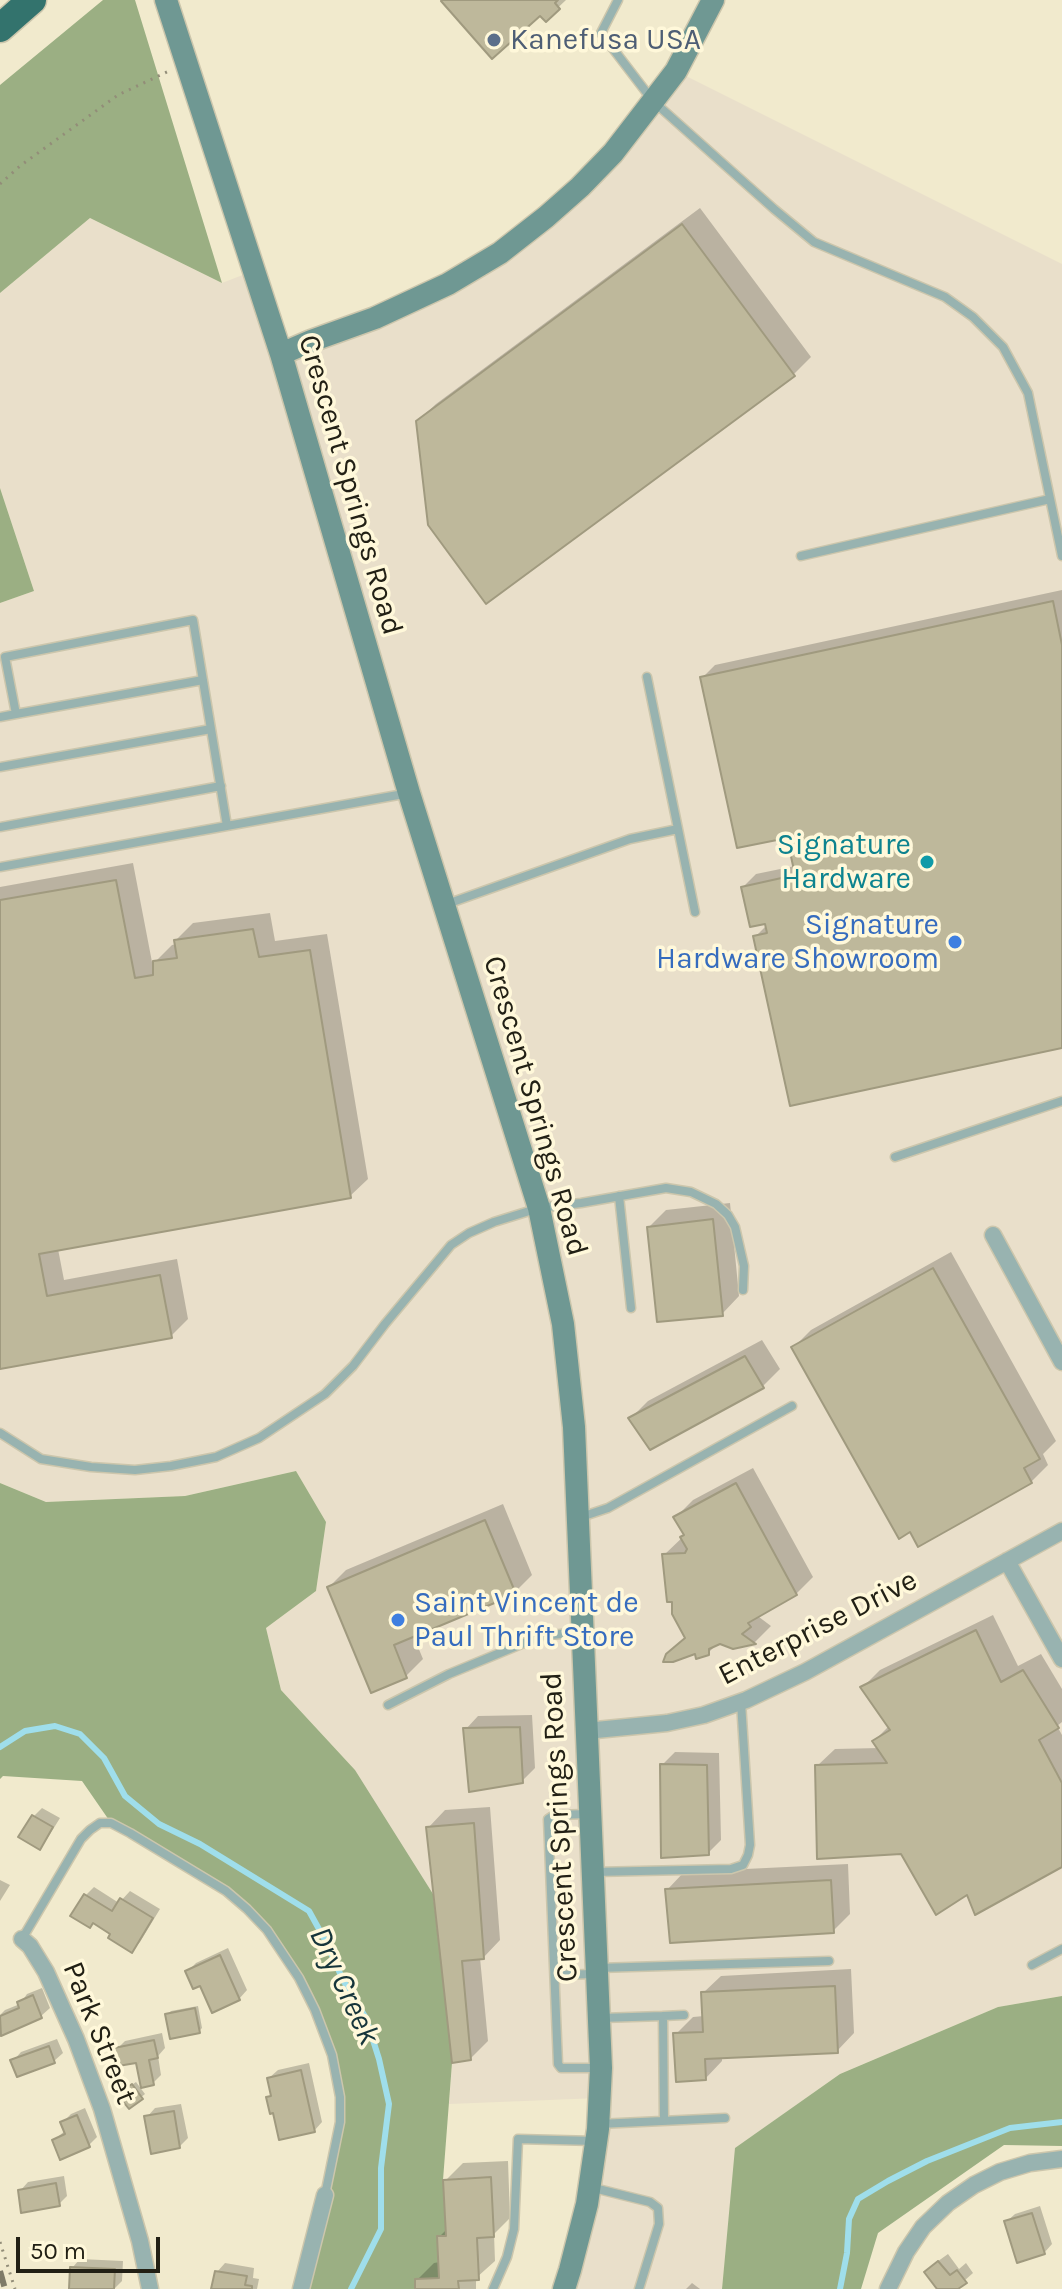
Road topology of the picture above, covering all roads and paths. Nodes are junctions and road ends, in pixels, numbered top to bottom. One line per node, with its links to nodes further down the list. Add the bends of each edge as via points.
1 (32, 0): 5 (highway)
2 (166, 0): 6 (main road, Crescent Springs Road)
3 (618, 0): 7 (lane, via 601,33)
4 (713, 0): 7 (main road, via 676,71)
5 (0, 28)
6 (187, 63): 8 (path, via 118,95); 9 (main road, Crescent Springs Road)
7 (653, 101): 9 (main road, via 580,187 500,253 448,284); 10 (lane, via 814,242 945,297 1003,347 1028,393)
8 (0, 184)
9 (281, 354): 20 (main road, Crescent Springs Road)
10 (1050, 499): 11 (lane); 12 (lane)
11 (801, 556)
12 (1062, 556)
13 (647, 677): 23 (lane)
14 (203, 680): 15 (lane); 15 (lane, via 193,620 5,657); 17 (lane)
15 (16, 714): 16 (lane)
16 (0, 717)
17 (211, 729): 18 (lane); 19 (lane)
18 (0, 767)
19 (221, 786): 21 (lane); 22 (lane)
20 (409, 793): 21 (lane); 25 (main road, Crescent Springs Road)
21 (227, 826): 24 (lane)
22 (0, 827)
23 (678, 829): 25 (lane, via 630,839); 26 (lane)
24 (0, 867)
25 (445, 905): 30 (main road, Crescent Springs Road)
26 (695, 912)
27 (1062, 1101): 28 (lane)
28 (895, 1157)
29 (619, 1196): 30 (lane); 32 (lane, via 666,1188 716,1204 735,1227 744,1266); 33 (lane)
30 (539, 1208): 36 (lane, via 494,1222 451,1245 325,1394 259,1438 216,1457 135,1470 91,1467 41,1459); 37 (main road, Crescent Springs Road, via 565,1337)
31 (993, 1235): 34 (street)
32 (743, 1290)
33 (631, 1308)
34 (1062, 1362)
35 (792, 1406): 37 (lane, via 608,1508)
36 (0, 1433)
37 (577, 1519): 40 (main road, Crescent Springs Road)
38 (1062, 1531): 39 (street, Enterprise Drive)
39 (1007, 1561): 41 (street); 42 (street, Enterprise Drive, via 805,1672)
40 (581, 1632): 43 (lane, via 541,1636); 44 (main road, Crescent Springs Road)
41 (1062, 1659)
42 (741, 1701): 44 (street, Enterprise Drive, via 667,1723); 46 (lane, via 750,1845 743,1865)
43 (388, 1705)
44 (586, 1731): 45 (main road, Crescent Springs Road)
45 (589, 1814): 46 (main road, Crescent Springs Road); 52 (lane, via 548,1819)
46 (592, 1872): 51 (main road, Crescent Springs Road)
47 (22, 1939): 62 (lane, Park Street, via 81,1839 100,1823 130,1833 226,1891 282,1950 332,2055 340,2097 337,2144); 65 (street, Park Street, via 46,1972 102,2109)
48 (1062, 1949): 50 (lane)
49 (829, 1961): 51 (lane)
50 (1032, 1965)
51 (597, 1971): 52 (lane); 55 (main road, Crescent Springs Road)
52 (555, 1975): 56 (lane, via 558,2064)
53 (684, 2015): 54 (lane)
54 (663, 2016): 55 (lane); 58 (lane)
55 (599, 2018): 56 (main road, Crescent Springs Road)
56 (601, 2068): 59 (main road, Crescent Springs Road)
57 (725, 2118): 58 (lane)
58 (664, 2121): 59 (lane)
59 (597, 2133): 61 (main road, Crescent Springs Road); 67 (lane, via 518,2139 514,2229)
60 (1062, 2159): 70 (street, via 1000,2172 948,2203 923,2227)
61 (590, 2187): 68 (main road, Crescent Springs Road); 69 (lane, via 658,2208 659,2224)
62 (325, 2195): 66 (street)
63 (0, 2242): 64 (path)
64 (15, 2289)
65 (150, 2289)
66 (301, 2289)
67 (493, 2289)
68 (564, 2289)
69 (639, 2289)
70 (888, 2289)

